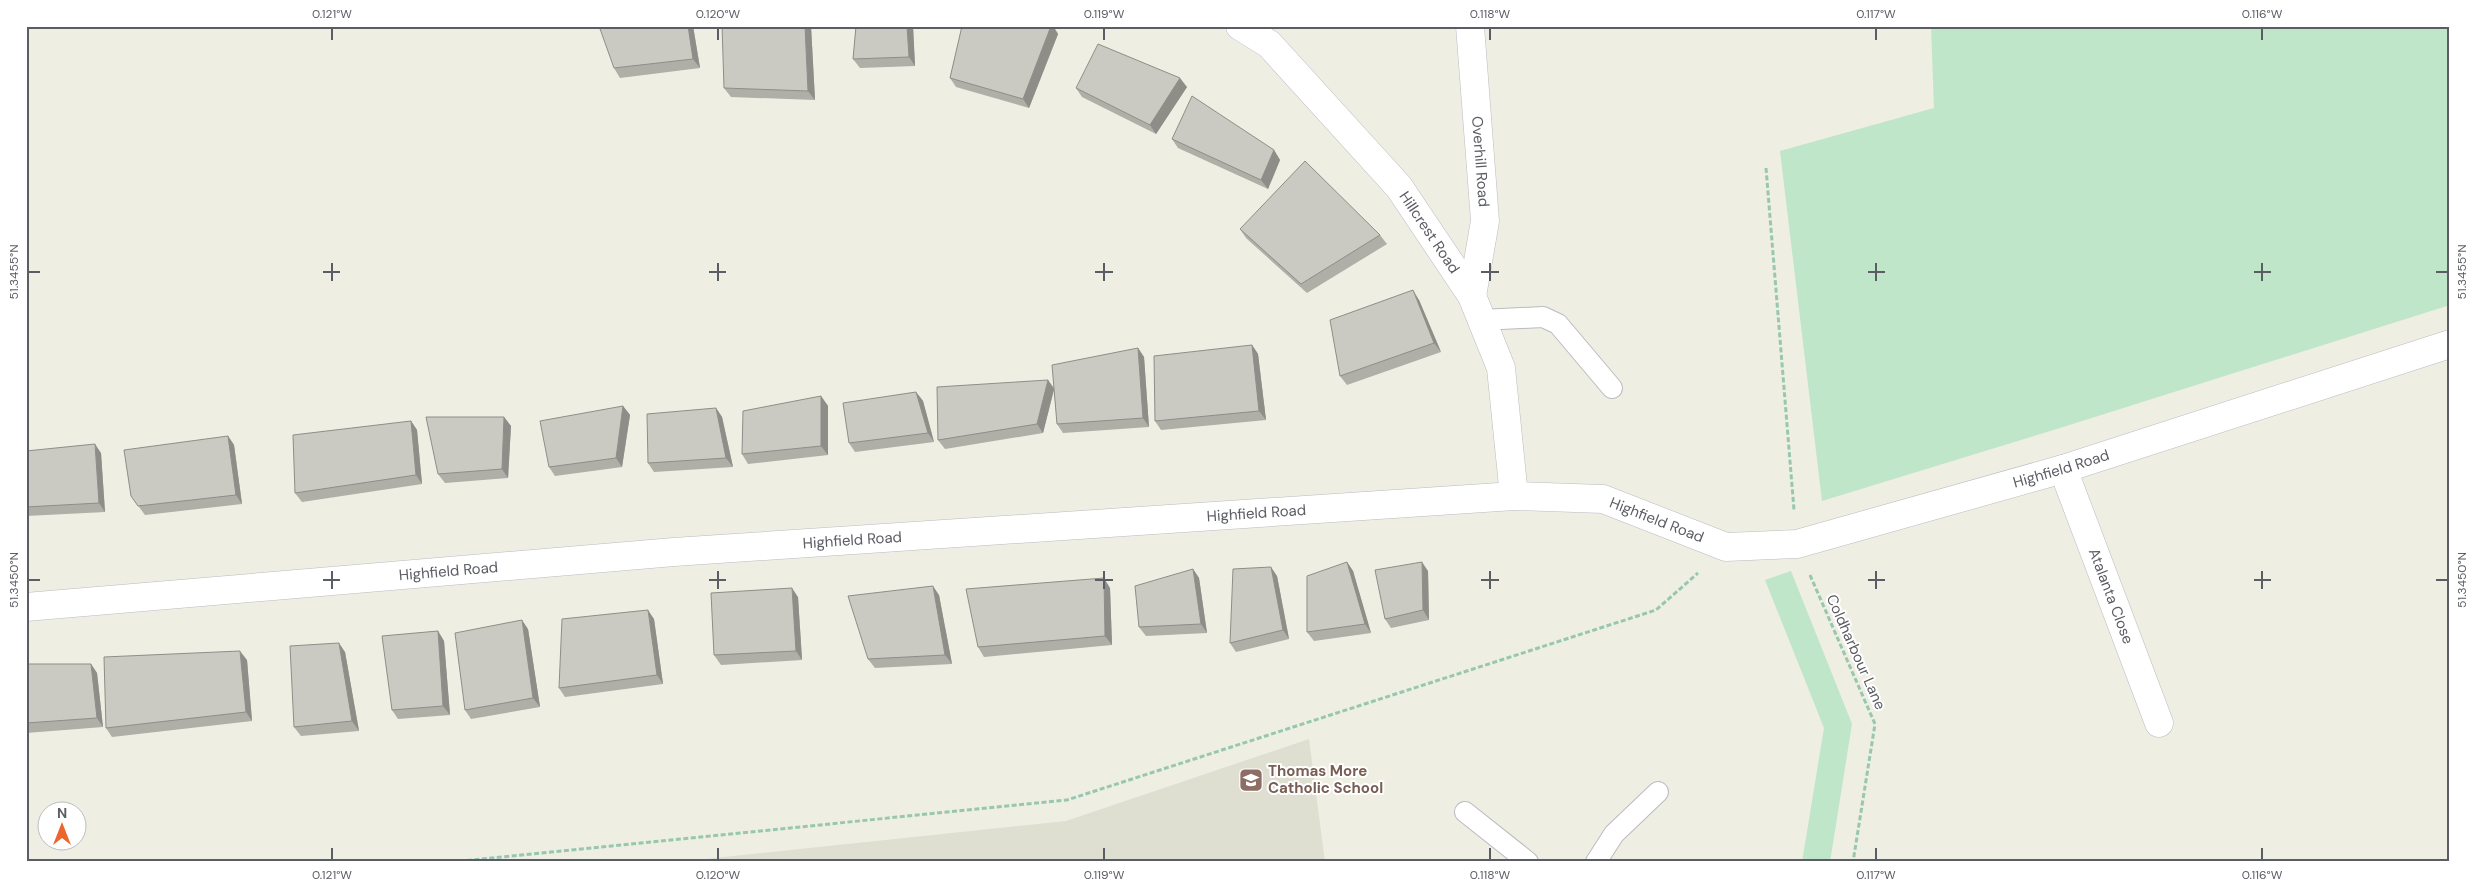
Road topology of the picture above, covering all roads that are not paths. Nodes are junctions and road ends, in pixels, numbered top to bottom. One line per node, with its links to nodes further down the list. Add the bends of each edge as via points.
1 (1240, 26): 3 (street, Hillcrest Road, via 1269,44 1399,187)
2 (1470, 26): 3 (street, Overhill Road, via 1485,221)
3 (1476, 308): 5 (lane, via 1543,317 1558,324); 7 (street, Hillcrest Road, via 1500,368)
4 (2450, 344): 6 (street, Highfield Road)
5 (1612, 388)
6 (2063, 469): 7 (street, Highfield Road, via 1797,544 1726,547 1603,499); 9 (street, Atalanta Close)
7 (1514, 496): 8 (street, Highfield Road, via 674,552)
8 (26, 607)
9 (2159, 723)
10 (1658, 792): 13 (lane, via 1614,834)
11 (1465, 812): 12 (lane)
12 (1528, 862)
13 (1596, 862)

